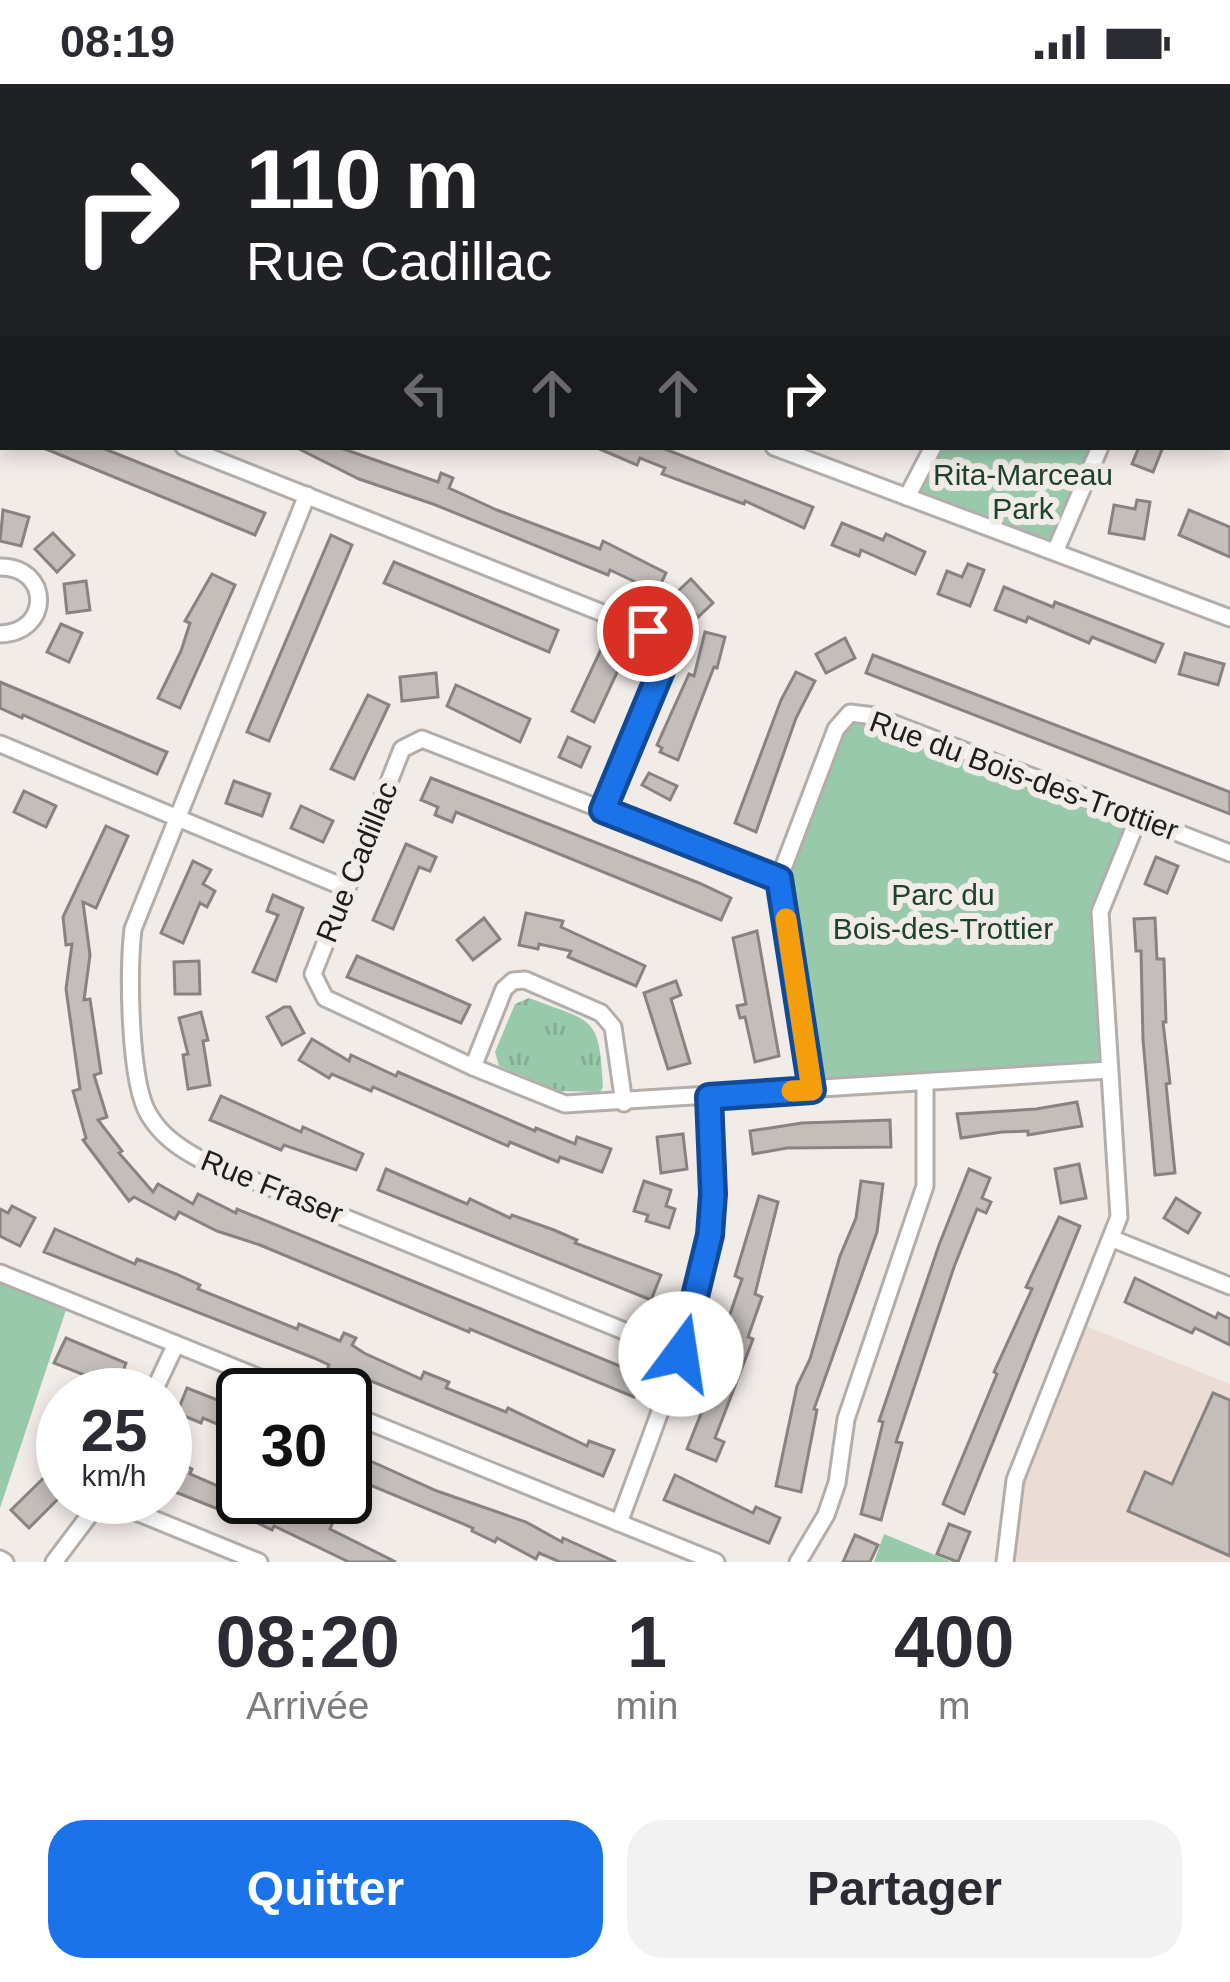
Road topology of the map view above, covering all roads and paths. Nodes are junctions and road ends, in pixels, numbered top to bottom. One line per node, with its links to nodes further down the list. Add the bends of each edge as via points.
1 (192, 450): 5 (street)
2 (782, 450): 6 (street)
3 (932, 450): 6 (street)
4 (1099, 450): 7 (street)
5 (307, 495): 12 (street, via 661,642 665,661); 14 (street, Rue Fraser)
6 (908, 497): 7 (street)
7 (1055, 552): 9 (street)
8 (0, 567): 10 (street, via 24,572 39,600 23,629)
9 (1230, 618)
10 (0, 634)
11 (0, 744): 14 (street)
12 (603, 810): 16 (street, Rue Cadillac); 17 (street, Rue Cadillac, via 422,739 410,742)
13 (1139, 817): 15 (street, Rue du Bois-des-Trottier); 16 (street, Rue du Bois-des-Trottier, via 850,713 836,729); 19 (street, via 1100,912)
14 (177, 818): 17 (street); 28 (street, Rue Fraser, via 129,957 138,1090 172,1144)
15 (1230, 853)
16 (779, 879): 21 (street, Rue du Bois-des-Trottier)
17 (346, 888): 18 (street, Rue Cadillac, via 313,974 316,987)
18 (472, 1067): 23 (street, Rue Cadillac, via 565,1104); 23 (street, via 504,989 525,980 601,1013 613,1027)
19 (1109, 1070): 20 (street, Rue Cadillac); 24 (street, via 1119,1216)
20 (925, 1082): 21 (street, Rue Cadillac); 38 (street, via 925,1186 845,1418 837,1483)
21 (812, 1090): 22 (street, Rue Cadillac)
22 (709, 1097): 23 (street, Rue Cadillac); 28 (street, via 710,1235)
23 (624, 1102)
24 (1113, 1239): 26 (street); 39 (street, via 1015,1480)
25 (0, 1273): 27 (street)
26 (1230, 1286)
27 (176, 1344): 29 (street); 30 (street)
28 (681, 1354): 32 (street)
29 (165, 1368)
30 (235, 1368)
31 (372, 1423): 32 (street)
32 (619, 1523): 37 (street)
33 (83, 1524): 35 (street)
34 (166, 1524): 36 (street)
35 (54, 1562)
36 (259, 1562)
37 (716, 1562)
38 (798, 1562)
39 (1005, 1562)

